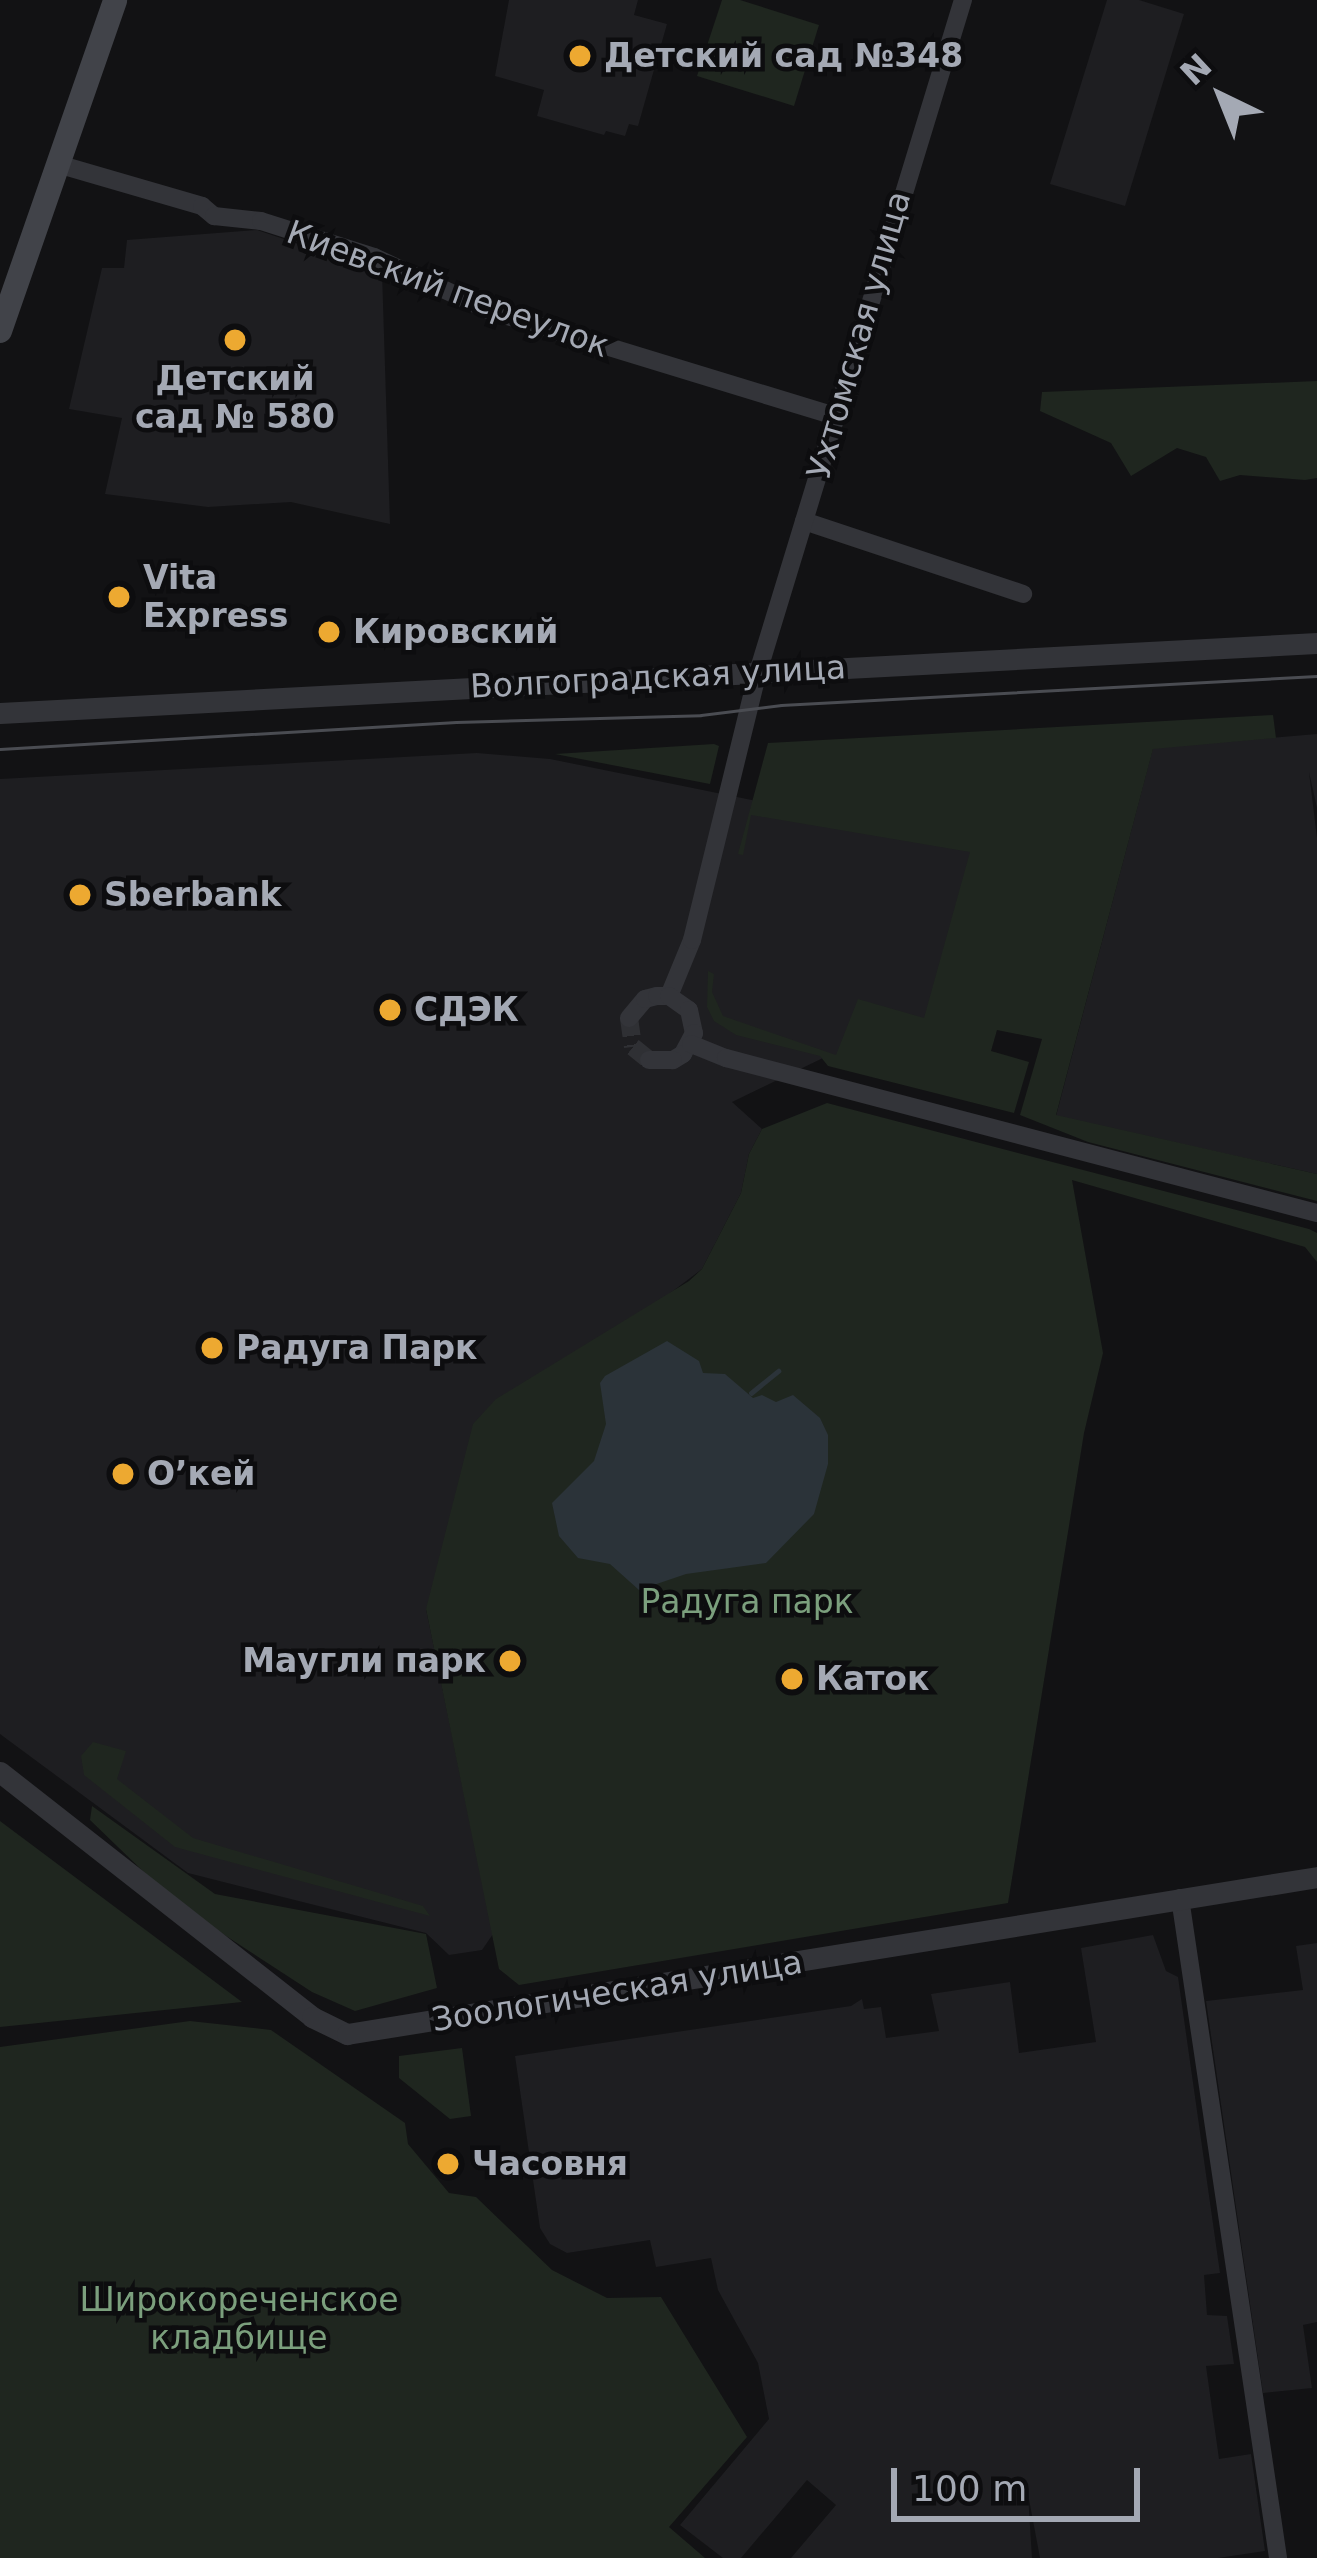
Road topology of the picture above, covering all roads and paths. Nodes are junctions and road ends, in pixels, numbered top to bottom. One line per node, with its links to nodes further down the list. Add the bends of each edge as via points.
1 (115, 0): 3 (main road)
2 (963, 0): 5 (street, Ухтомская улица)
3 (61, 165): 4 (main road); 5 (street, Киевский переулок, via 374,257 488,310)
4 (0, 331)
5 (837, 417): 6 (street, Ухтомская улица)
6 (804, 521): 7 (street); 9 (street, Ухтомская улица)
7 (1023, 594)
8 (1317, 644): 9 (street, Волгоградская улица)
9 (758, 672): 10 (street, Волгоградская улица); 11 (street, Ухтомская улица, via 692,940)
10 (0, 713)
11 (670, 997): 12 (street, via 645,999); 13 (street, via 694,1021)
12 (629, 1018)
13 (691, 1044): 14 (street, via 673,1060); 15 (street)
14 (649, 1060)
15 (1317, 1213)
16 (0, 1772): 18 (street, Зоологическая улица, via 312,2017 347,2034)
17 (1317, 1877): 18 (street, Зоологическая улица)
18 (1180, 1898): 19 (street)
19 (1278, 2558)

